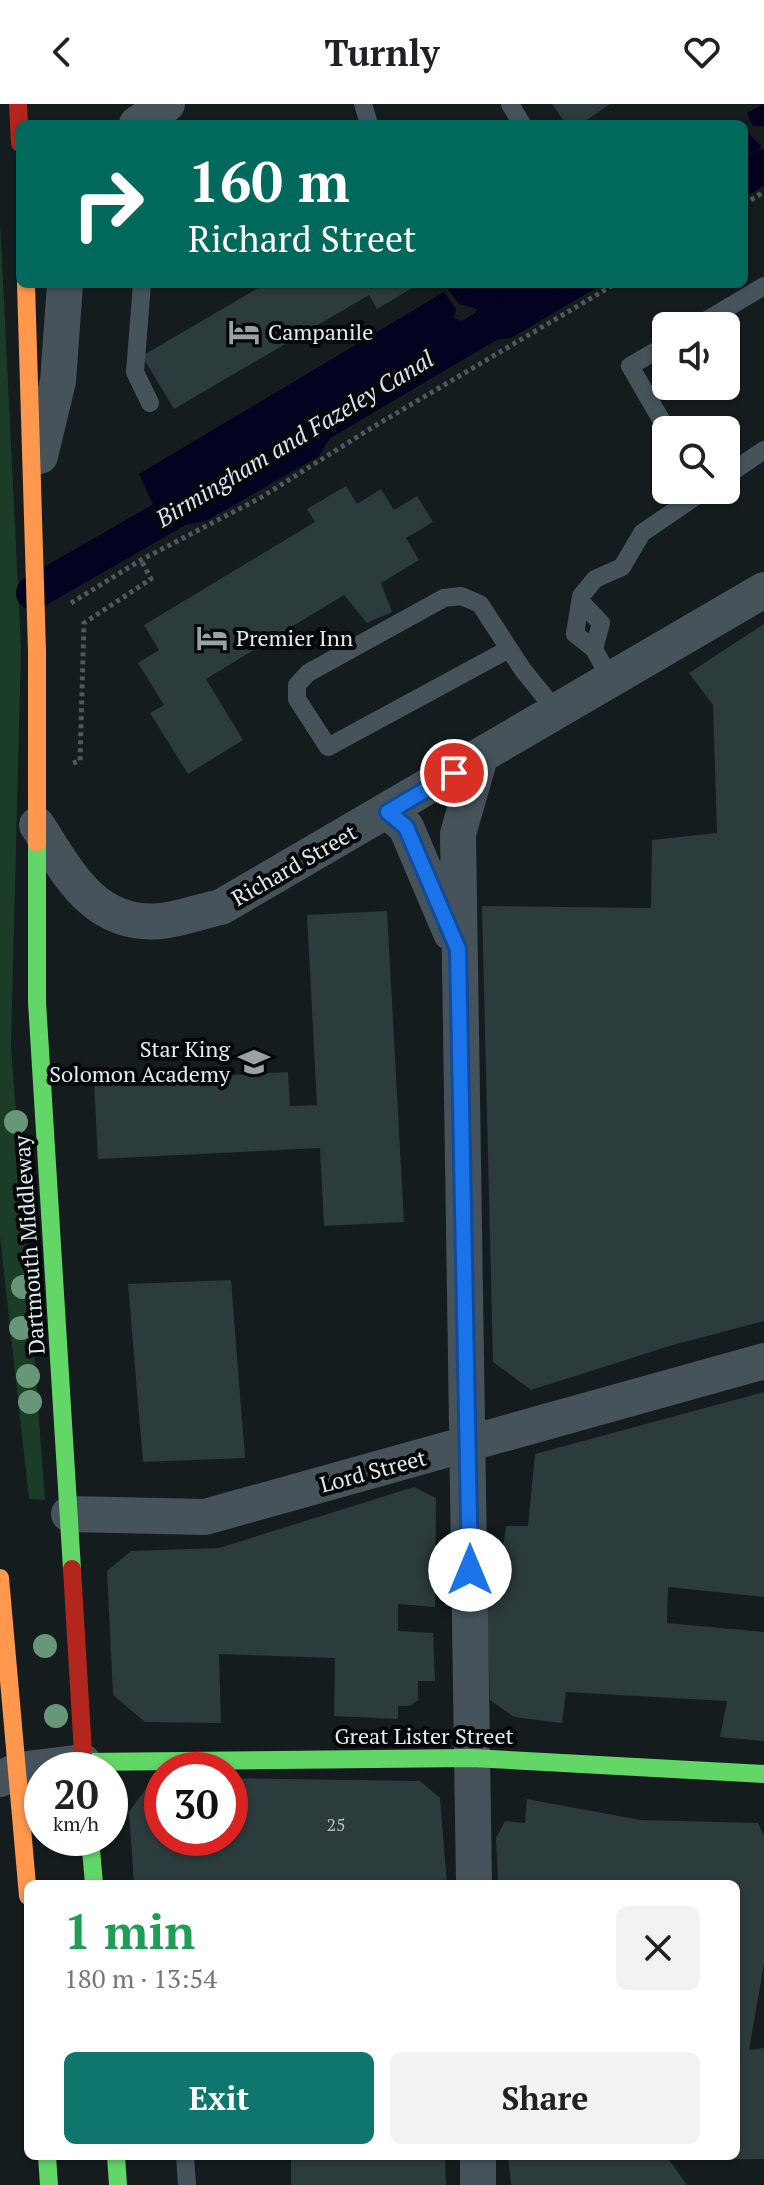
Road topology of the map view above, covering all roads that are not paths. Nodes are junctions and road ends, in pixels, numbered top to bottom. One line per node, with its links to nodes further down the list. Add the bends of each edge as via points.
1 (167, 104): 2 (street)
2 (143, 120)
3 (764, 286): 7 (lane)
4 (26, 288): 13 (main road, Dartmouth Middleway)
5 (65, 288): 13 (street, via 58,381)
6 (142, 288): 9 (lane, via 135,372)
7 (720, 312)
8 (652, 353): 10 (lane, via 630,366)
9 (150, 403)
10 (659, 416)
11 (764, 450): 12 (lane)
12 (740, 466)
13 (31, 493): 22 (main road, Dartmouth Middleway)
14 (684, 504): 17 (lane, via 642,533 622,567 595,579 580,601 601,623 594,649)
15 (764, 590): 17 (street, Richard Street)
16 (509, 649): 16 (lane, via 328,747 297,699 297,685 308,673 444,598 461,596 480,604); 18 (lane)
17 (611, 680): 18 (street, Richard Street)
18 (557, 712): 19 (street, Richard Street)
19 (480, 757): 20 (street, Richard Street); 21 (street)
20 (394, 809): 21 (street); 22 (street, Richard Street, via 221,907 161,921 118,918 79,890); 23 (street)
21 (460, 816): 23 (street)
22 (37, 825): 26 (main road, Dartmouth Middleway, via 37,1002)
23 (458, 949): 25 (street)
24 (764, 1361): 25 (street, Lord Street)
25 (470, 1444): 26 (street, Lord Street, via 205,1517); 29 (street)
26 (69, 1514): 28 (main road, Dartmouth Middleway)
27 (0, 1578): 32 (main road)
28 (83, 1752)
29 (472, 1758): 30 (main road, Great Lister Street); 31 (main road, Great Lister Street); 36 (street)
30 (128, 1765)
31 (764, 1774)
32 (9, 1775): 34 (main road)
33 (92, 1856): 35 (main road)
34 (25, 1880)
35 (94, 1880)
36 (474, 1880)
37 (47, 2160): 41 (main road)
38 (116, 2160): 42 (main road)
39 (185, 2160): 43 (lane)
40 (478, 2160): 44 (street)
41 (49, 2185)
42 (118, 2185)
43 (187, 2185)
44 (478, 2185)

